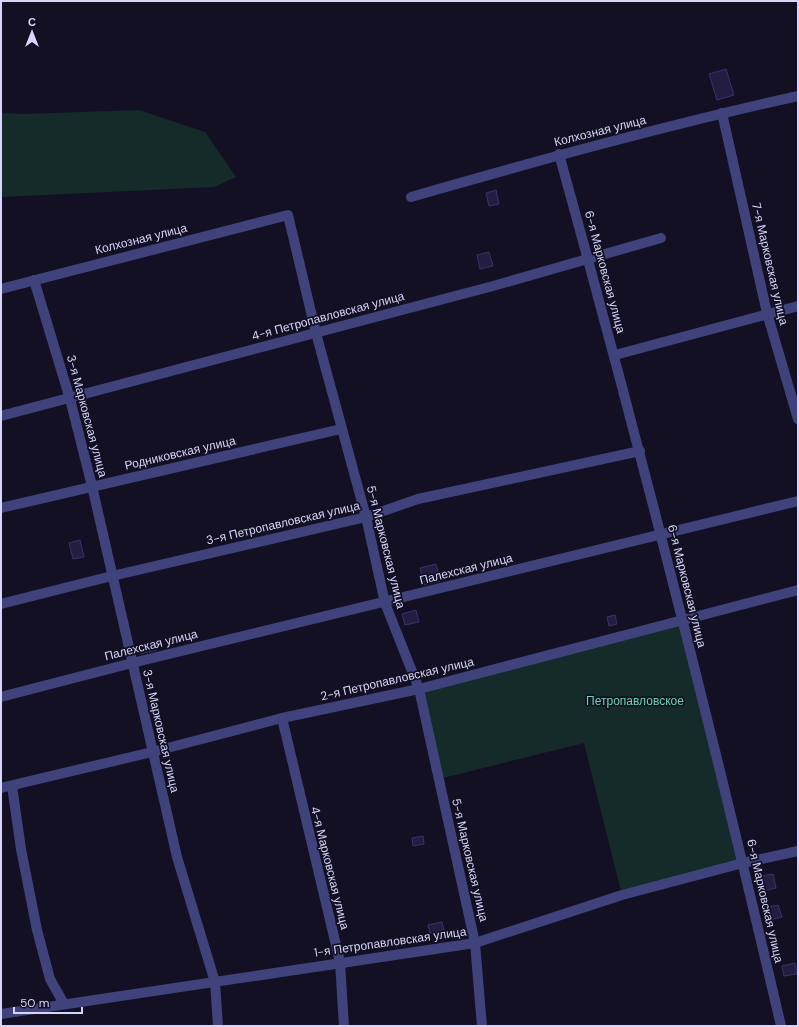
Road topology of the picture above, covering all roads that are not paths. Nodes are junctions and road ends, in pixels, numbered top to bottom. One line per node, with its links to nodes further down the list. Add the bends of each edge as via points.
1 (798, 96): 2 (street, Колхозная улица)
2 (722, 113): 3 (street, Колхозная улица); 11 (street, 7-я Марковская улица)
3 (559, 154): 4 (street, Колхозная улица); 7 (street, 6-я Марковская улица)
4 (411, 197)
5 (288, 215): 8 (street, Колхозная улица); 12 (street, 5-я Марковская улица)
6 (661, 238): 7 (street, 4-я Петропавловская улица)
7 (589, 260): 12 (street, 4-я Петропавловская улица); 13 (street, 6-я Марковская улица)
8 (34, 280): 9 (street, Колхозная улица); 14 (street, 3-я Марковская улица)
9 (1, 289)
10 (798, 306): 11 (street)
11 (767, 313): 13 (street); 16 (street, 7-я Марковская улица)
12 (316, 333): 14 (street, 4-я Петропавловская улица); 17 (street, 5-я Марковская улица)
13 (615, 355): 18 (street, 6-я Марковская улица)
14 (70, 399): 15 (street, 4-я Петропавловская улица); 19 (street, 3-я Марковская улица)
15 (1, 416)
16 (798, 419)
17 (341, 429): 19 (street, Родниковская улица); 22 (street, 5-я Марковская улица)
18 (640, 451): 22 (street, 3-я Петропавловская улица, via 418,499); 23 (street, 6-я Марковская улица)
19 (92, 486): 21 (street, Родниковская улица); 24 (street, 3-я Марковская улица)
20 (798, 501): 23 (street, Палехская улица)
21 (1, 508)
22 (366, 517): 24 (street, 3-я Петропавловская улица); 26 (street, 5-я Марковская улица)
23 (660, 534): 26 (street, Палехская улица); 28 (street, 6-я Марковская улица)
24 (112, 576): 27 (street, 3-я Петропавловская улица); 29 (street, 3-я Марковская улица)
25 (798, 590): 28 (street, 2-я Петропавловская улица)
26 (385, 603): 29 (street, Палехская улица); 30 (street, 5-я Марковская улица)
27 (1, 604)
28 (682, 621): 30 (street, 2-я Петропавловская улица); 37 (street, 6-я Марковская улица)
29 (132, 663): 31 (street, Палехская улица); 33 (street, 3-я Марковская улица)
30 (419, 689): 32 (street, 2-я Петропавловская улица); 38 (street, 5-я Марковская улица)
31 (1, 697)
32 (282, 718): 33 (street, 2-я Петропавловская улица); 39 (street, 4-я Марковская улица)
33 (152, 752): 34 (street, 2-я Петропавловская улица); 40 (street, 3-я Марковская улица, via 177,857)
34 (12, 786): 35 (street, 2-я Петропавловская улица); 41 (street, via 37,930 50,979)
35 (1, 788)
36 (798, 851): 37 (street, 1-я Петропавловская улица)
37 (743, 863): 38 (street, 1-я Петропавловская улица, via 622,895); 46 (street, 6-я Марковская улица)
38 (475, 943): 39 (street, 1-я Петропавловская улица); 45 (street, 5-я Марковская улица)
39 (340, 962): 40 (street, 1-я Петропавловская улица); 44 (street, 4-я Марковская улица)
40 (215, 982): 41 (street, 1-я Петропавловская улица); 43 (street, 3-я Марковская улица)
41 (64, 1004): 42 (street, 1-я Петропавловская улица)
42 (1, 1014)
43 (218, 1026)
44 (344, 1026)
45 (482, 1026)
46 (781, 1026)

